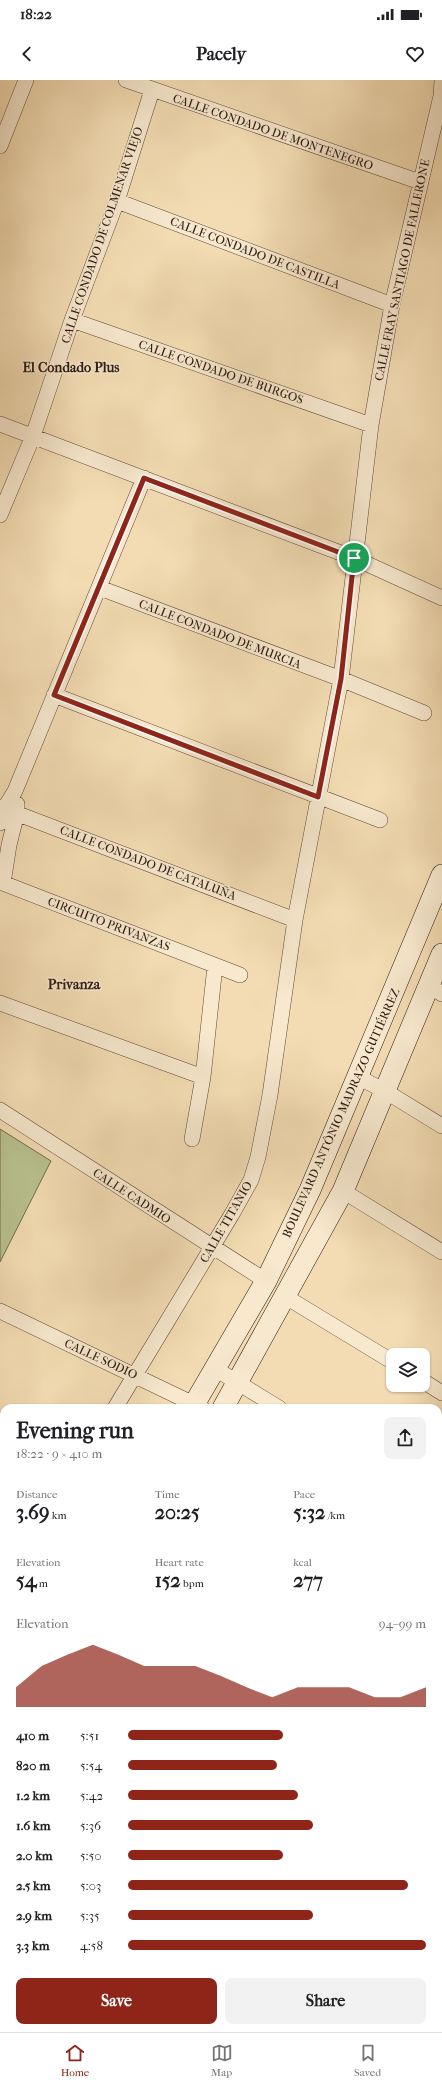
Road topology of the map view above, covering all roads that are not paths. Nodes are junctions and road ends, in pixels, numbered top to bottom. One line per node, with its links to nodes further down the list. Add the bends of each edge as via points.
1 (26, 80): 6 (street)
2 (126, 80): 4 (street, CALLE CONDADO DE MONTENEGRO)
3 (442, 80): 5 (street, CALLE FRAY SANTIAGO DE FALLERONE)
4 (152, 90): 7 (street, CALLE CONDADO DE MONTENEGRO); 8 (street, CALLE CONDADO DE COLMENAR VIEJO)
5 (441, 96): 7 (street, CALLE FRAY SANTIAGO DE FALLERONE)
6 (0, 146)
7 (420, 182): 9 (street, CALLE FRAY SANTIAGO DE FALLERONE)
8 (117, 201): 9 (street, CALLE CONDADO DE CASTILLA); 10 (street, CALLE CONDADO DE COLMENAR VIEJO)
9 (392, 305): 12 (street, CALLE FRAY SANTIAGO DE FALLERONE)
10 (72, 320): 12 (street, CALLE CONDADO DE BURGOS); 13 (street, CALLE CONDADO DE COLMENAR VIEJO)
11 (0, 424): 13 (street)
12 (371, 425): 16 (street, CALLE FRAY SANTIAGO DE FALLERONE)
13 (33, 436): 14 (street); 15 (street, CALLE CONDADO DE COLMENAR VIEJO)
14 (144, 478): 16 (street); 17 (street)
15 (0, 515)
16 (354, 558): 18 (street); 19 (street, CALLE FRAY SANTIAGO DE FALLERONE)
17 (100, 588): 19 (street, CALLE CONDADO DE MURCIA); 20 (street)
18 (442, 598)
19 (341, 679): 21 (street, CALLE CONDADO DE MURCIA); 22 (street, CALLE FRAY SANTIAGO DE FALLERONE)
20 (54, 695): 22 (street); 23 (street)
21 (424, 713)
22 (318, 797): 24 (street); 28 (street, CALLE FRAY SANTIAGO DE FALLERONE)
23 (7, 810): 25 (street); 27 (street, CIRCUITO PRIVANZAS, via 9,845); 28 (street, CALLE CONDADO DE CATALUÑA)
24 (380, 820)
25 (0, 823)
26 (442, 875): 35 (street, BOULEVARD ANTÔNIO MADRAZO GUTIÉRREZ)
27 (2, 882): 30 (street, CIRCUITO PRIVANZAS)
28 (295, 920): 41 (street, CALLE TITANIO, via 268,1108 258,1157 251,1180)
29 (442, 954): 32 (street)
30 (215, 966): 31 (street, CIRCUITO PRIVANZAS); 34 (street)
31 (240, 975)
32 (435, 990): 36 (street)
33 (0, 1003): 34 (street)
34 (203, 1077): 39 (street)
35 (358, 1077): 36 (street); 43 (street, BOULEVARD ANTÔNIO MADRAZO GUTIÉRREZ, via 310,1190)
36 (385, 1091): 38 (street); 40 (street)
37 (0, 1110): 41 (street, CALLE CADMIO)
38 (442, 1126)
39 (192, 1139)
40 (343, 1191): 42 (street); 44 (street)
41 (212, 1248): 43 (street, CALLE CADMIO); 48 (street, CALLE TITANIO)
42 (442, 1252)
43 (266, 1281): 47 (street, BOULEVARD ANTÔNIO MADRAZO GUTIÉRREZ)
44 (286, 1297): 46 (street); 49 (street)
45 (0, 1312): 48 (street, CALLE SODIO)
46 (386, 1358)
47 (214, 1368): 49 (street); 54 (street, BOULEVARD ANTÔNIO MADRAZO GUTIÉRREZ)
48 (134, 1375): 52 (street, CALLE TITANIO); 53 (street, CALLE SODIO)
49 (237, 1382): 55 (street); 56 (street)
50 (430, 1385): 51 (street)
51 (442, 1392)
52 (117, 1404)
53 (192, 1404)
54 (197, 1404)
55 (225, 1404)
56 (273, 1404)

